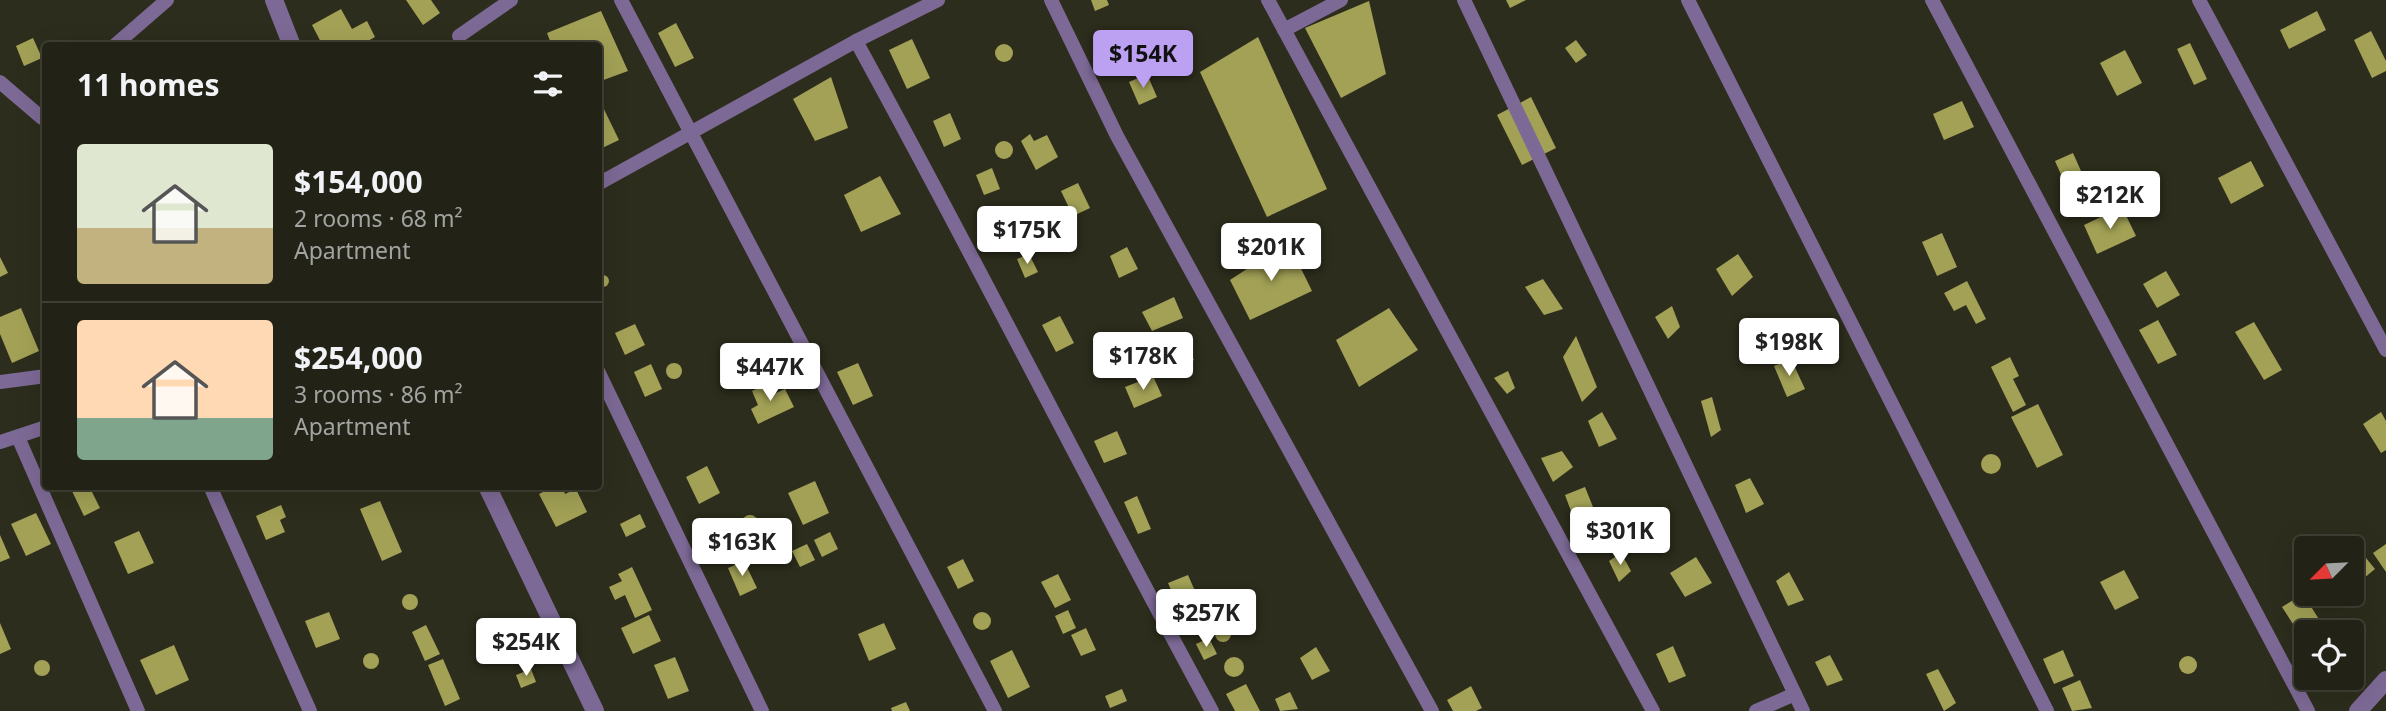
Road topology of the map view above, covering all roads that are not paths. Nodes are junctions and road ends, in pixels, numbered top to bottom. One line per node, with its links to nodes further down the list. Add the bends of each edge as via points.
1 (167, 0): 16 (street)
2 (274, 0): 17 (street)
3 (511, 0): 14 (street)
4 (621, 0): 20 (street)
5 (938, 0): 15 (street)
6 (1051, 0): 39 (street, via 1117,136)
7 (1268, 0): 13 (street)
8 (1341, 0): 13 (street)
9 (1464, 0): 32 (street)
10 (1688, 0): 43 (street)
11 (1932, 0): 44 (street)
12 (2199, 0): 22 (street)
13 (1284, 30): 40 (street)
14 (459, 36)
15 (856, 41): 20 (street); 38 (street)
16 (119, 42)
17 (290, 42)
18 (0, 82): 19 (street)
19 (42, 118)
20 (693, 134): 21 (street); 37 (street)
21 (602, 182)
22 (2386, 349)
23 (42, 377): 25 (street)
24 (602, 379): 36 (street)
25 (0, 382)
26 (42, 428): 27 (street)
27 (18, 437): 28 (street); 33 (street)
28 (0, 442)
29 (213, 490): 34 (street)
30 (489, 490): 35 (street)
31 (2386, 680): 45 (street)
32 (1795, 694): 41 (street); 42 (street)
33 (138, 711)
34 (310, 711)
35 (595, 711)
36 (762, 711)
37 (995, 711)
38 (1212, 711)
39 (1432, 711)
40 (1653, 711)
41 (1756, 711)
42 (1803, 711)
43 (2047, 711)
44 (2308, 711)
45 (2358, 711)

